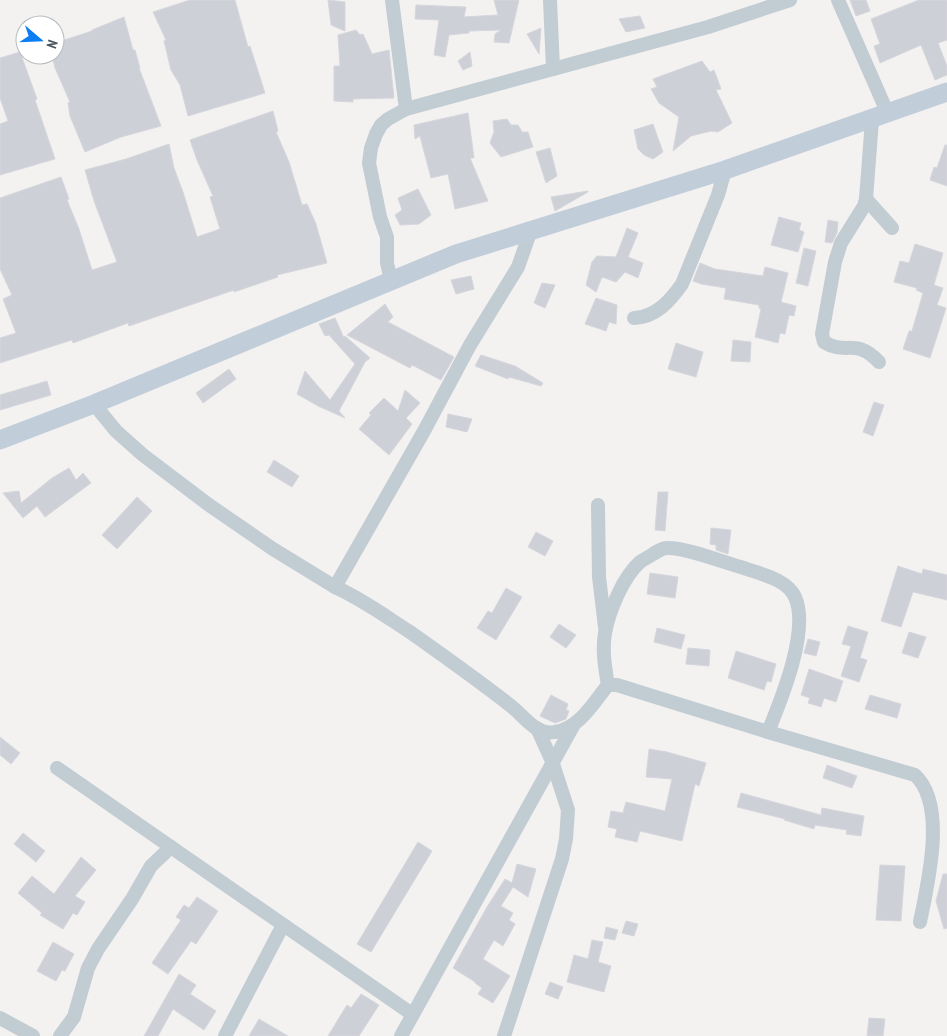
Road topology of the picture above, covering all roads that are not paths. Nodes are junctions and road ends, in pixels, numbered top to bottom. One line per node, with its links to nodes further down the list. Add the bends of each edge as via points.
1 (392, 0): 7 (street)
2 (550, 0): 5 (street)
3 (790, 0): 5 (street, via 708,27)
4 (838, 0): 8 (street)
5 (553, 69): 7 (street)
6 (947, 92): 8 (street)
7 (406, 109): 13 (street, via 382,125 371,148 369,163 387,238)
8 (880, 117): 9 (street); 10 (street)
9 (725, 170): 12 (street); 14 (street, via 682,284 657,311)
10 (866, 200): 11 (street); 15 (street, via 841,243 822,334 828,344 863,349)
11 (892, 228)
12 (531, 230): 13 (street, via 456,254); 19 (street, via 518,267 470,345)
13 (391, 280): 16 (street)
14 (634, 318)
15 (879, 362)
16 (94, 404): 17 (street); 19 (street, via 116,431 143,455 265,543)
17 (0, 440)
18 (598, 505): 20 (street, via 599,577)
19 (335, 587): 23 (street, via 375,608 452,661)
20 (605, 632): 21 (street); 24 (street, via 626,580 640,563 666,548 724,562 782,583 796,598 798,636 796,654)
21 (608, 685): 22 (street); 24 (street, via 617,684)
22 (573, 726): 23 (street, via 555,732); 25 (street)
23 (537, 728): 25 (street)
24 (768, 732): 28 (street, via 910,773 922,781 932,805 935,834)
25 (552, 762): 30 (street); 36 (street, via 568,810 566,839)
26 (57, 768): 27 (street)
27 (171, 847): 29 (street); 33 (street, via 151,866 98,949 88,968 74,1017)
28 (920, 922)
29 (284, 925): 30 (street); 34 (street)
30 (412, 1014): 35 (street)
31 (0, 1018): 32 (street)
32 (33, 1036)
33 (60, 1036)
34 (225, 1036)
35 (401, 1036)
36 (504, 1036)

